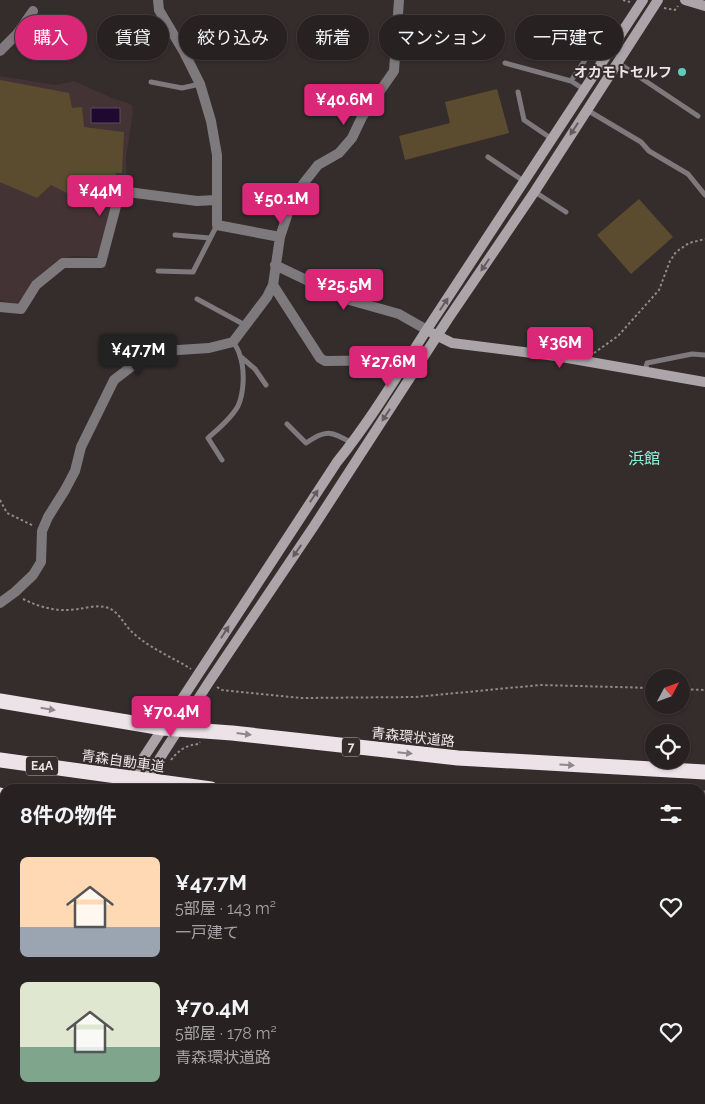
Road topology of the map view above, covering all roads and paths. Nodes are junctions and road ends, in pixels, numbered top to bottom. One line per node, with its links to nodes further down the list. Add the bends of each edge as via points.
1 (158, 0): 8 (street)
2 (399, 0): 30 (street, via 394,71 362,117 352,138 339,154 318,166 303,184)
3 (643, 0): 12 (street)
4 (658, 0): 11 (street)
5 (685, 0): 6 (street)
6 (705, 6)
7 (33, 11): 10 (street)
8 (162, 15)
9 (169, 29): 16 (street)
10 (0, 51)
11 (617, 62): 19 (street); 20 (lane)
12 (602, 63): 14 (lane, via 589,54); 17 (street)
13 (506, 64): 14 (lane)
14 (571, 81): 17 (lane)
15 (151, 82): 16 (lane, via 182,88)
16 (200, 84): 26 (street, via 217,155)
17 (585, 90): 21 (street)
18 (518, 92): 21 (lane, via 524,120)
19 (587, 110): 24 (street, one-way to 24); 25 (lane, via 688,174)
20 (698, 116)
21 (553, 139): 23 (street)
22 (488, 157): 23 (lane)
23 (525, 182): 39 (street, one-way to 23)
24 (534, 191): 27 (lane); 40 (street, one-way to 40)
25 (705, 195)
26 (216, 200): 28 (street); 37 (street, via 197,201 120,191 101,262 62,263 36,285 21,309)
27 (566, 212)
28 (217, 225): 30 (street); 31 (lane)
29 (175, 235): 31 (lane)
30 (280, 237): 33 (street)
31 (210, 238): 34 (lane, via 193,272)
32 (705, 239): 46 (path, via 689,243 676,252 659,290 618,336)
33 (275, 265): 35 (street); 39 (street, via 346,299 399,314)
34 (158, 271)
35 (273, 285): 38 (street); 44 (street, via 325,361)
36 (197, 299): 38 (lane)
37 (0, 307)
38 (245, 324): 41 (street)
39 (427, 330): 40 (street); 44 (street)
40 (436, 336): 45 (street); 46 (street, via 452,343)
41 (233, 342): 43 (lane); 54 (street, via 210,348 163,351 136,363 114,380 81,448 66,490)
42 (705, 355): 47 (lane, via 692,354 648,363)
43 (241, 357): 49 (lane); 52 (lane, via 242,394 237,407 208,438)
44 (407, 359): 45 (street); 51 (street)
45 (421, 360): 58 (street, one-way to 58)
46 (584, 361): 47 (street)
47 (644, 371): 48 (street)
48 (705, 382)
49 (266, 385)
50 (287, 424): 51 (lane, via 306,443 319,434 328,433)
51 (352, 443): 57 (street, one-way to 51)
52 (222, 460)
53 (0, 500): 54 (path, via 7,513)
54 (42, 531): 55 (street, via 41,562)
55 (15, 592): 56 (street); 57 (path, via 22,599 48,609 108,608 119,615 137,636)
56 (0, 602)
57 (198, 673): 63 (street)
58 (209, 682): 59 (path, via 222,690 302,698 415,697 540,685); 64 (street)
59 (645, 688)
60 (690, 689): 61 (path)
61 (705, 690)
62 (0, 701): 63 (highway, 青森環状道路 / 7, one-way to 63)
63 (163, 728): 64 (highway, 青森環状道路 / 7); 69 (street)
64 (178, 729): 65 (highway, 青森環状道路 / 7); 70 (street)
65 (204, 731): 67 (path, via 199,744 188,745); 68 (highway, 青森環状道路 / 7, one-way to 68, via 458,758)
66 (0, 760): 71 (highway, 青森自動車道 / E4A)
67 (168, 764)
68 (705, 772)
69 (126, 784)
70 (143, 784)
71 (175, 784)

